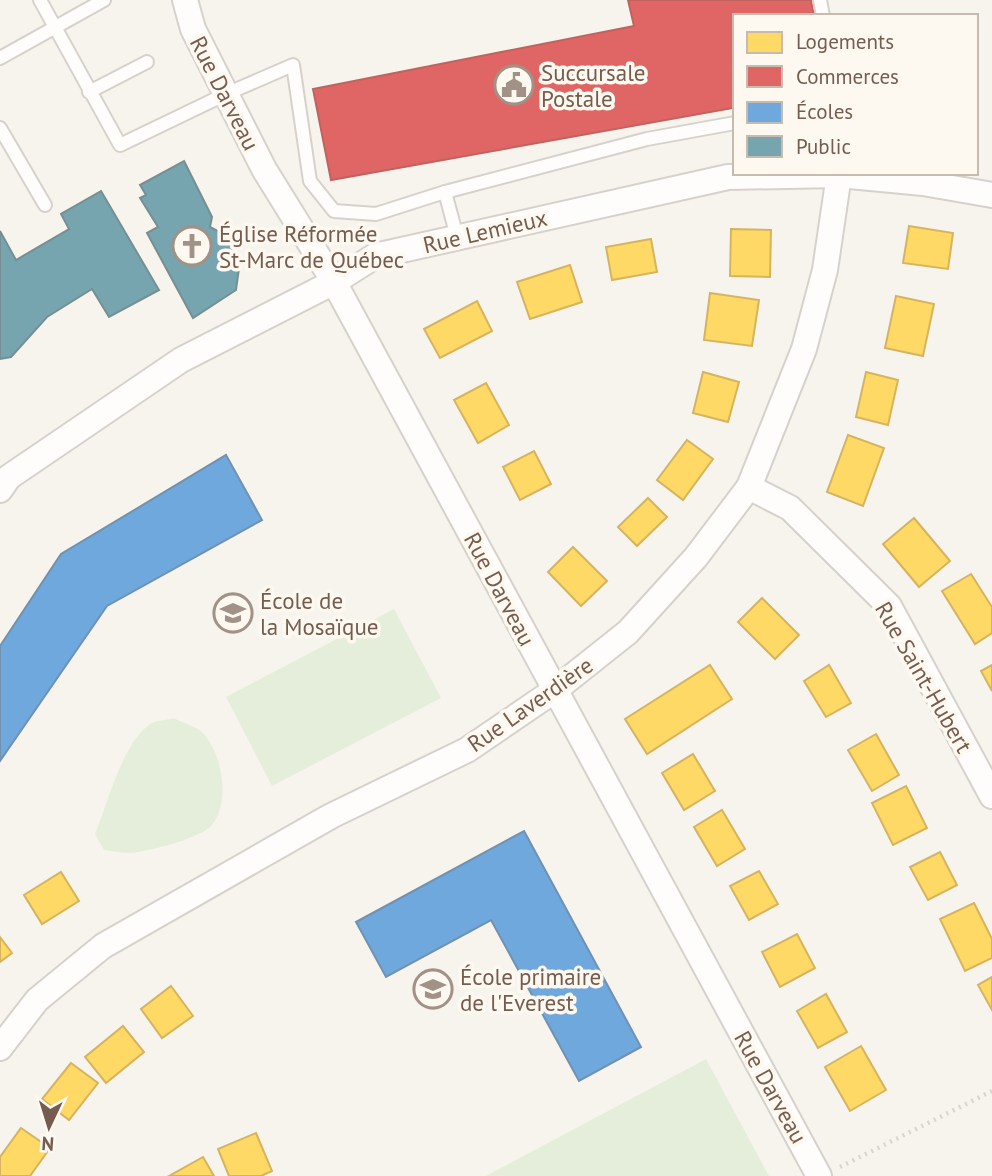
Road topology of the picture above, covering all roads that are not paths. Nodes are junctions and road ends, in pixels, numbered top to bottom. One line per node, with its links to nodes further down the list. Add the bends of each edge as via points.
1 (40, 0): 4 (lane)
2 (104, 0): 4 (lane)
3 (186, 0): 8 (street, Rue Darveau, via 193,29)
4 (54, 26): 5 (lane); 7 (lane)
5 (0, 58)
6 (147, 62): 7 (lane)
7 (89, 92): 8 (lane, via 120,145)
8 (226, 94): 12 (lane, via 293,65 310,181 334,211 376,214); 16 (street, Rue Darveau, via 264,169)
9 (733, 123): 12 (lane, via 646,139)
10 (0, 128): 14 (lane)
11 (839, 175): 13 (street, Rue Lemieux); 15 (street, Rue Lemieux, via 728,177); 18 (street, Rue Laverdière, via 825,270 804,349)
12 (445, 192): 15 (lane)
13 (992, 195)
14 (45, 205)
15 (457, 237): 16 (street, Rue Lemieux, via 375,256)
16 (334, 282): 17 (street, Rue Lemieux, via 181,360); 19 (street, Rue Darveau)
17 (3, 480)
18 (749, 487): 19 (street, Rue Laverdière, via 696,557 628,632); 20 (street, Rue Saint-Hubert, via 790,508 889,606)
19 (555, 690): 21 (street, Rue Laverdière, via 467,750 331,816 103,947 37,1000); 22 (street, Rue Darveau)
20 (992, 796)
21 (0, 1048)
22 (827, 1173)

